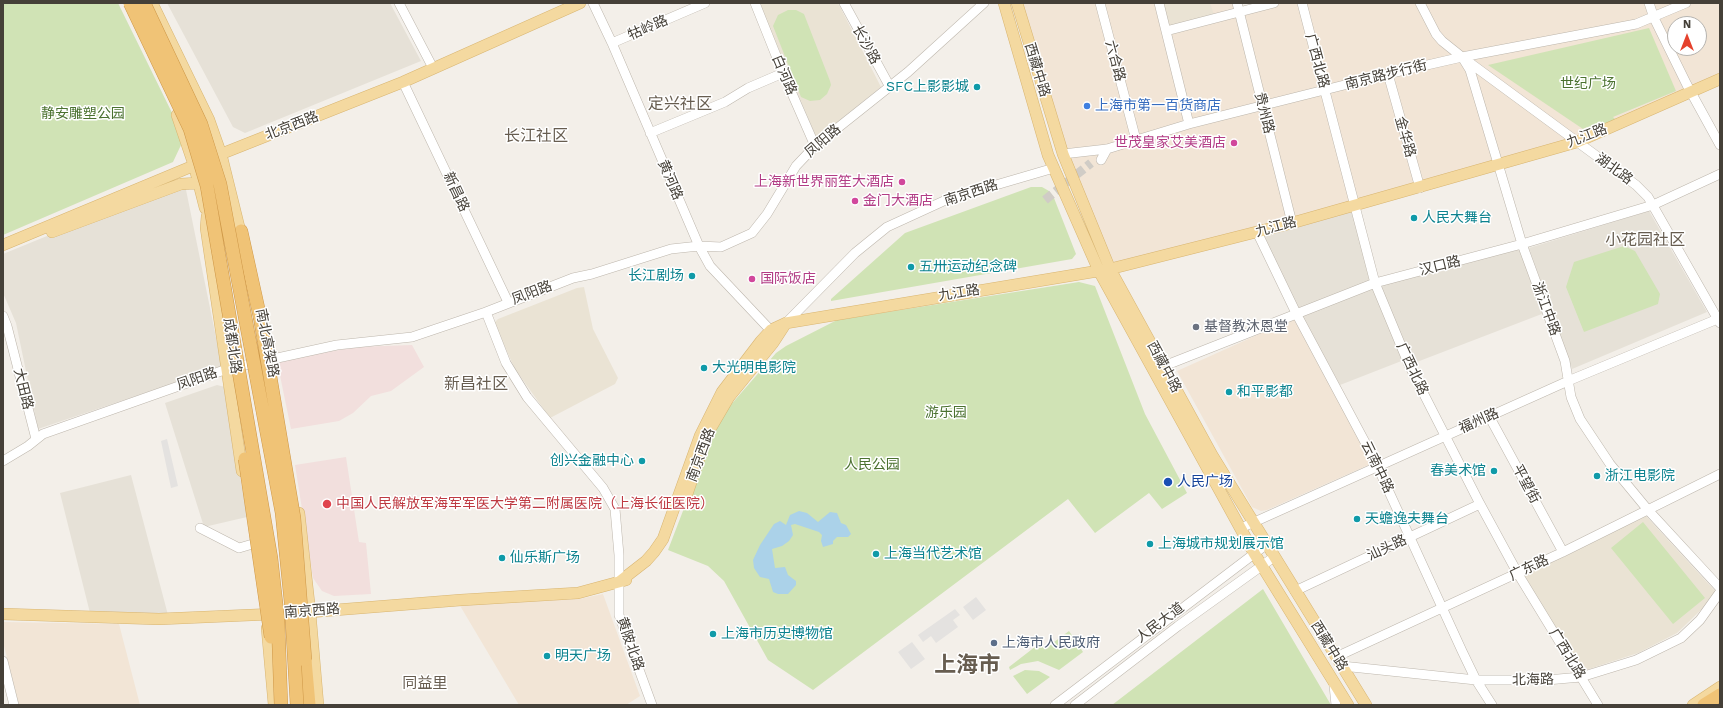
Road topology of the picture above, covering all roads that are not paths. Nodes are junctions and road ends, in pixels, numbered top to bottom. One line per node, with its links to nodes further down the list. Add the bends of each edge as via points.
1 (123, 3): 45 (main road, via 174,107)
2 (130, 3): 83 (highway, bridge, via 190,129 202,165 218,242)
3 (144, 3): 85 (highway, 南北高架路, bridge, via 201,124 220,184)
4 (152, 3): 42 (main road, via 209,120)
5 (399, 3): 26 (street)
6 (580, 3): 26 (main road, 北京西路)
7 (593, 3): 24 (street, 黄河路)
8 (705, 3): 24 (street, 牯岭路)
9 (755, 3): 27 (street, 白河路)
10 (844, 3): 31 (street, 长沙路)
11 (984, 3): 31 (street, 凤阳路)
12 (1004, 3): 47 (main road, 西藏中路)
13 (1017, 3): 43 (main road, 西藏中路)
14 (1100, 3): 37 (street, 六合路)
15 (1159, 3): 23 (street)
16 (1274, 3): 21 (street)
17 (1302, 3): 32 (street, 广西北路)
18 (1420, 3): 25 (street, 浙江中路, via 1436,34)
19 (1649, 3): 22 (street)
20 (1686, 3): 22 (street, 南京路步行街)
21 (1238, 7): 23 (street); 34 (street, 贵州路)
22 (1654, 18): 25 (street, 南京路步行街, via 1636,24); 33 (street)
23 (1166, 31): 35 (street)
24 (612, 43): 36 (street, 黄河路)
25 (1462, 57): 28 (street, 南京路步行街); 38 (street, 湖北路); 46 (street, 浙江中路, via 1472,77)
26 (433, 68): 30 (main road, 北京西路)
27 (782, 74): 36 (street, via 748,88 725,102); 40 (street, 白河路)
28 (1388, 74): 32 (street, 南京路步行街); 50 (street, 金华路)
29 (1720, 79): 33 (main road, 九江路)
30 (402, 82): 42 (main road, 北京西路); 64 (street, 新昌路)
31 (890, 87): 40 (street, 凤阳路)
32 (1325, 90): 34 (street, 南京路步行街); 51 (street, 广西北路)
33 (1692, 92): 38 (main road, 九江路); 39 (street)
34 (1262, 106): 35 (street, 南京路步行街); 54 (street, 贵州路)
35 (1189, 124): 37 (street, 南京路步行街)
36 (650, 133): 59 (street, 黄河路)
37 (1136, 140): 41 (street, 南京路步行街)
38 (1577, 142): 46 (main road, 九江路); 52 (street, 湖北路, via 1636,185)
39 (1720, 145)
40 (816, 146): 59 (street, 凤阳路, via 796,166 767,214 752,233 721,247)
41 (1107, 149): 43 (street, 南京路步行街); 44 (street)
42 (221, 154): 45 (main road, 北京西路); 55 (main road)
43 (1063, 154): 61 (main road, 西藏中路)
44 (1101, 160)
45 (194, 165): 49 (main road); 58 (main road, 北京西路)
46 (1498, 165): 50 (main road, 九江路); 57 (street, 浙江中路)
47 (1054, 168): 62 (main road, 西藏中路); 70 (street, 南京西路, via 948,199 887,227 855,253)
48 (1720, 174): 52 (street, 汉口路)
49 (199, 183): 53 (main road); 60 (main road, via 181,184)
50 (1420, 188): 51 (main road, 九江路)
51 (1356, 205): 54 (main road, 九江路); 63 (street, 广西北路)
52 (1653, 205): 57 (street, 汉口路); 69 (street, 湖北路)
53 (208, 216): 74 (main road, via 206,228); 88 (highway, bridge)
54 (1292, 223): 56 (main road, 九江路)
55 (241, 231): 72 (main road, via 261,293); 89 (highway, bridge, via 260,317)
56 (1257, 232): 61 (main road, 九江路); 66 (street, 云南中路)
57 (1522, 244): 63 (street, 汉口路); 75 (street, 浙江中路, via 1565,361)
58 (3, 245)
59 (699, 246): 64 (street, 凤阳路, via 671,249 573,278); 71 (street, 黄河路, via 710,266)
60 (3, 253)
61 (1110, 268): 62 (main road, 九江路); 73 (main road, 西藏中路)
62 (1099, 271): 68 (main road, 九江路); 92 (main road, 西藏中路)
63 (1374, 283): 66 (street, 汉口路); 79 (street, 广西北路)
64 (508, 302): 65 (street, 凤阳路)
65 (486, 312): 72 (street, 凤阳路, via 412,338 337,344); 104 (street, 黄陂北路, via 506,363 527,397 604,488 615,509)
66 (1296, 313): 73 (street, 汉口路); 82 (street, 云南中路)
67 (3, 316): 80 (street, 大田路)
68 (816, 318): 70 (main road, 九江路); 71 (main road, 九江路)
69 (1719, 320): 75 (street, 福州路)
70 (786, 323): 71 (main road, 南京西路)
71 (774, 334): 104 (main road, 南京西路, via 740,367 714,404 658,546 640,566)
72 (267, 361): 74 (street, 凤阳路); 76 (main road, 成都北路); 77 (main road)
73 (1164, 366): 90 (main road, 西藏中路, via 1212,455)
74 (232, 368): 80 (street, 凤阳路, via 43,434); 95 (main road, via 243,478); 100 (main road, 成都北路)
75 (1568, 381): 78 (street, 福州路); 87 (street, 浙江中路, via 1571,397 1586,429 1610,464)
76 (266, 391): 77 (main road); 93 (main road, 成都北路)
77 (279, 397): 89 (main road)
78 (1490, 416): 79 (street, 福州路); 98 (street, 平望街)
79 (1444, 436): 82 (street, 福州路); 86 (street, 广西北路)
80 (36, 439): 81 (street, 凤阳路)
81 (3, 461)
82 (1378, 467): 90 (street, 福州路); 94 (street, 云南中路)
83 (256, 473): 88 (highway, bridge); 106 (highway, bridge)
84 (1720, 474): 87 (street, 广东路)
85 (276, 480): 89 (highway, bridge); 109 (highway, 南北高架路, bridge)
86 (1480, 504): 94 (street, 汕头路); 103 (street, 广西北路)
87 (1648, 510): 98 (street, 广东路); 105 (street, 浙江中路)
88 (253, 512): 100 (highway, bridge)
89 (297, 520): 93 (main road); 102 (highway, bridge); 113 (main road)
90 (1254, 522): 92 (street, 福州路); 96 (main road, 西藏中路)
91 (200, 528): 95 (street, via 239,548)
92 (1241, 528): 97 (main road, 西藏中路)
93 (291, 537): 109 (main road, 成都北路)
94 (1410, 537): 107 (street, 汕头路); 110 (street, 云南中路)
95 (256, 543): 100 (main road)
96 (1266, 544): 97 (street, 人民大道); 99 (main road, 西藏中路)
97 (1254, 552): 101 (main road, 西藏中路); 135 (street, 人民大道)
98 (1563, 552): 103 (street, 广东路)
99 (1274, 557): 101 (street, 人民大道); 107 (main road, 西藏中路)
100 (262, 564): 106 (highway, bridge); 112 (main road, 成都北路); 112 (main road); 128 (highway, bridge)
101 (1261, 566): 121 (main road, 西藏中路); 136 (street, 人民大道)
102 (299, 570): 109 (highway, bridge); 132 (highway, bridge)
103 (1518, 574): 110 (street, 广东路); 118 (street, 广西北路)
104 (619, 582): 113 (main road, 南京西路, via 578,593 461,600); 125 (street, 黄陂北路, via 620,623)
105 (1720, 588)
106 (276, 590): 129 (highway, bridge)
107 (1295, 591): 117 (main road, 西藏中路)
108 (1720, 592): 118 (street, 北海路, via 1700,620 1681,638 1636,660)
109 (294, 607): 112 (main road, 南京西路); 113 (main road, 南京西路); 114 (main road, 成都北路); 130 (highway, 南北高架路, bridge)
110 (1443, 608): 117 (street, 广东路); 120 (street, 云南中路)
111 (3, 614): 112 (main road, 南京西路, via 159,618)
112 (269, 614): 115 (main road, 成都北路); 119 (main road)
113 (311, 614): 114 (main road); 133 (main road)
114 (298, 636): 131 (main road, 成都北路)
115 (276, 652): 119 (main road); 129 (main road, 成都北路)
116 (3, 661): 126 (street)
117 (1339, 662): 120 (street, 北海路); 139 (main road, 西藏中路)
118 (1581, 677): 120 (street, 北海路, via 1547,680); 141 (street, 广西北路)
119 (272, 679): 127 (main road)
120 (1476, 680): 140 (street, 云南中路)
121 (1333, 682): 137 (street); 138 (main road, 西藏中路)
122 (1720, 687): 142 (main road)
123 (1720, 695): 143 (highway)
124 (1720, 698): 144 (main road)
125 (651, 702): 134 (street)
126 (14, 705)
127 (274, 705)
128 (277, 705)
129 (281, 705)
130 (297, 705)
131 (302, 705)
132 (309, 705)
133 (318, 705)
134 (641, 705)
135 (1055, 705)
136 (1075, 705)
137 (1336, 705)
138 (1348, 705)
139 (1366, 705)
140 (1492, 705)
141 (1598, 705)
142 (1693, 705)
143 (1704, 705)
144 (1710, 705)

